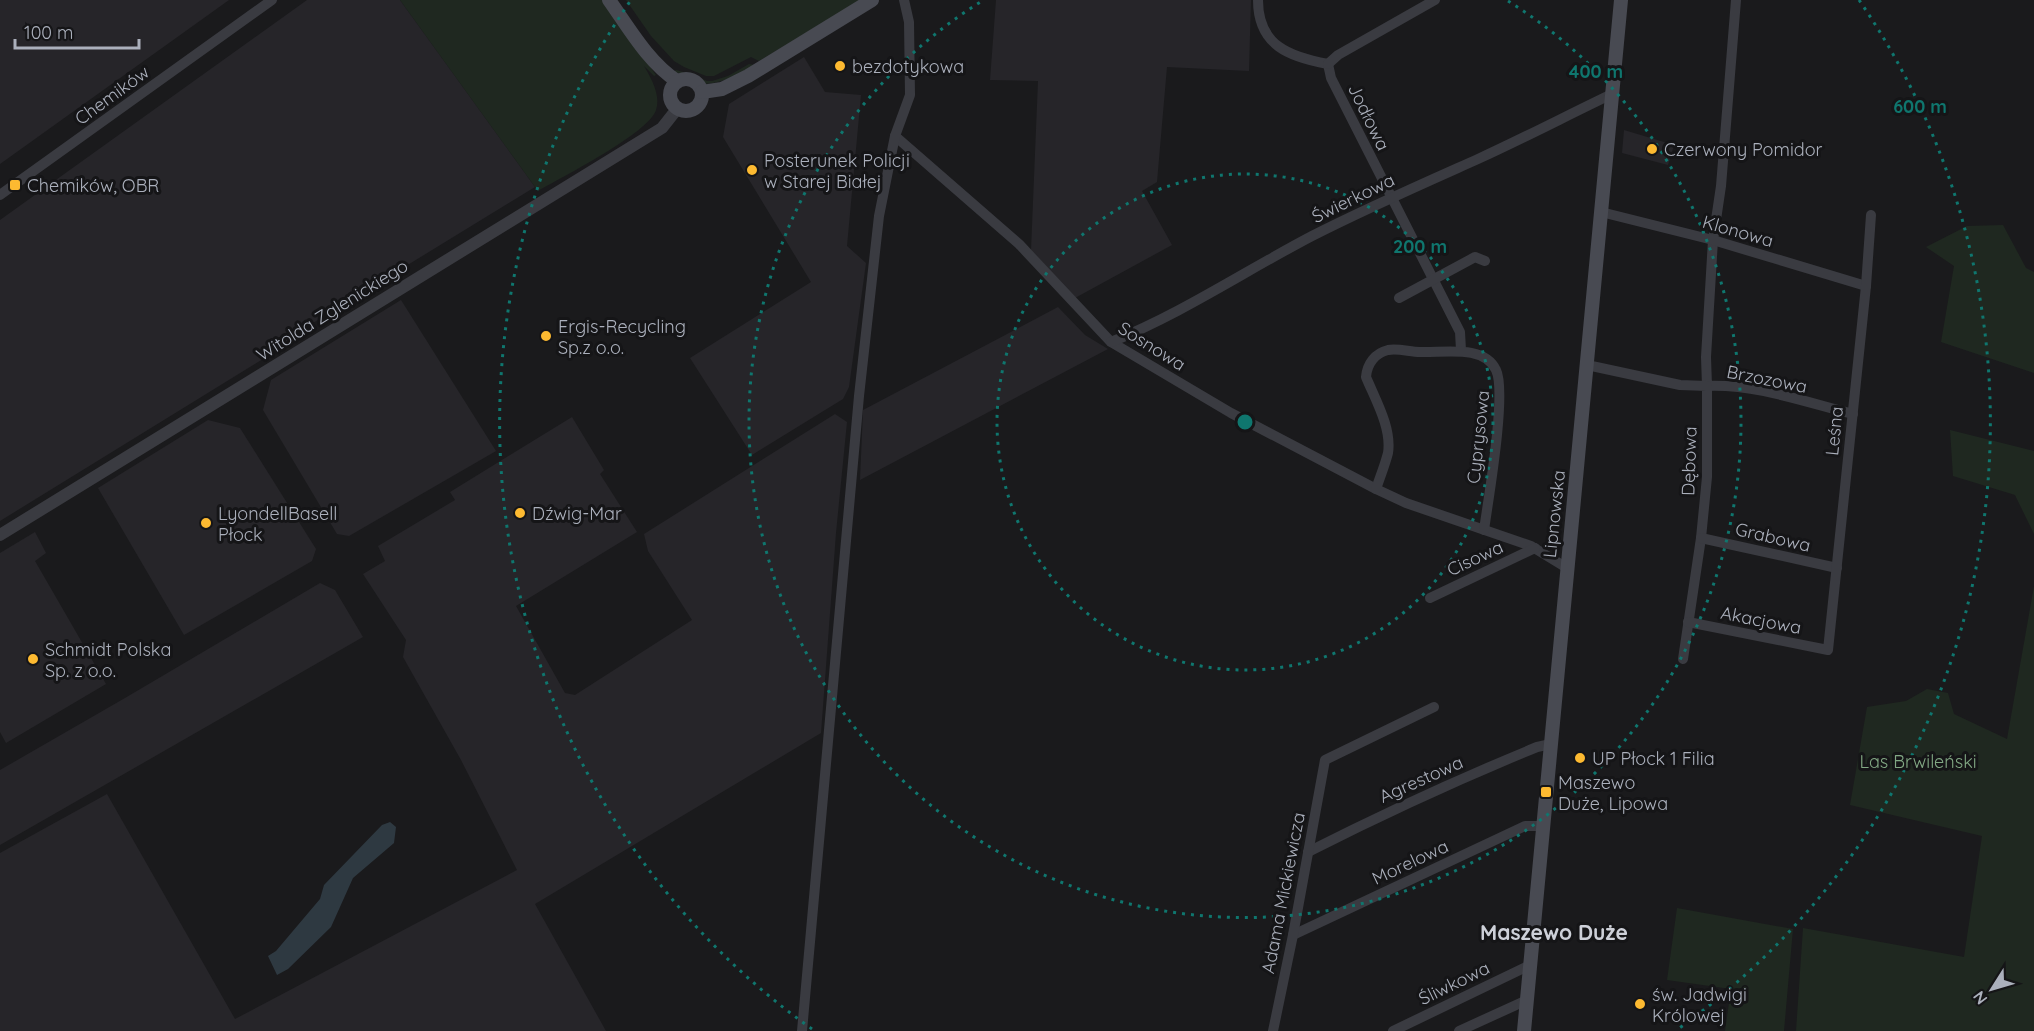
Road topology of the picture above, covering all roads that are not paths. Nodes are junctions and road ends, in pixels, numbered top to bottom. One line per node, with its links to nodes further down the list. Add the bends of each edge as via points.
1 (272, 0): 15 (street, Chemików)
2 (609, 0): 10 (main road, via 641,45)
3 (872, 0): 11 (main road, via 748,76 722,89)
4 (904, 0): 14 (street, via 909,22 910,95)
5 (1258, 0): 9 (street, via 1263,25 1273,43 1288,54)
6 (1435, 0): 9 (street)
7 (1621, 0): 12 (main road, Lipnowska)
8 (1736, 0): 19 (street)
9 (1328, 64): 16 (street, Jodłowa, via 1331,78)
10 (677, 81): 11 (main road, via 694,81); 13 (main road, via 669,93)
11 (702, 92): 13 (main road, via 695,108)
12 (1614, 93): 16 (street, Świerkowa); 17 (main road, Lipnowska)
13 (677, 109): 31 (street, Witolda Zglenickiego, via 662,128)
14 (895, 136): 24 (street, Sosnowa, via 1019,244); 47 (street, via 879,216 860,384)
15 (0, 195)
16 (1391, 197): 21 (street, Jodłowa); 24 (street, Świerkowa, via 1137,332)
17 (1601, 212): 19 (street, Klonowa); 26 (main road, Lipnowska)
18 (1871, 215): 22 (street, Leśna)
19 (1713, 240): 22 (street, Klonowa); 27 (street, Brzozowa)
20 (1485, 261): 21 (street, via 1475,257)
21 (1433, 280): 23 (street); 25 (street, Jodłowa, via 1460,332)
22 (1866, 285): 28 (street, Leśna)
23 (1399, 298)
24 (1111, 342): 29 (street, Sosnowa, via 1231,413)
25 (1461, 350): 29 (street, via 1389,350 1372,360 1367,368 1366,376 1388,444); 30 (street, Cyprysowa, via 1494,366 1500,382)
26 (1587, 365): 27 (street, via 1680,385); 34 (main road, Lipnowska)
27 (1707, 386): 28 (street, Brzozowa, via 1752,389); 32 (street, Dębowa, via 1707,477)
28 (1853, 414): 35 (street, Leśna)
29 (1376, 489): 30 (street, Sosnowa)
30 (1484, 530): 33 (street, Sosnowa)
31 (0, 535)
32 (1701, 538): 35 (street, Grabowa); 37 (street, Dębowa)
33 (1535, 548): 34 (street, Sosnowa); 36 (street, Cisowa)
34 (1567, 568): 41 (main road, Lipnowska)
35 (1838, 568): 38 (street, Leśna)
36 (1430, 598)
37 (1688, 622): 38 (street, Akacjowa); 39 (street, Dębowa)
38 (1828, 650)
39 (1683, 658)
40 (1434, 707): 43 (street, Adama Mickiewicza, via 1325,760)
41 (1551, 744): 42 (main road, Lipnowska); 43 (street, Agrestowa, via 1460,779)
42 (1543, 826): 44 (street, Morelowa, via 1525,826); 45 (main road, Lipnowska)
43 (1308, 852): 44 (street, Adama Mickiewicza)
44 (1293, 935): 48 (street, Adama Mickiewicza)
45 (1530, 965): 46 (main road, Lipnowska); 49 (street, Śliwkowa)
46 (1527, 1000): 50 (street); 51 (main road, Lipnowska)
47 (802, 1031)
48 (1273, 1031)
49 (1393, 1031)
50 (1459, 1031)
51 (1524, 1031)

